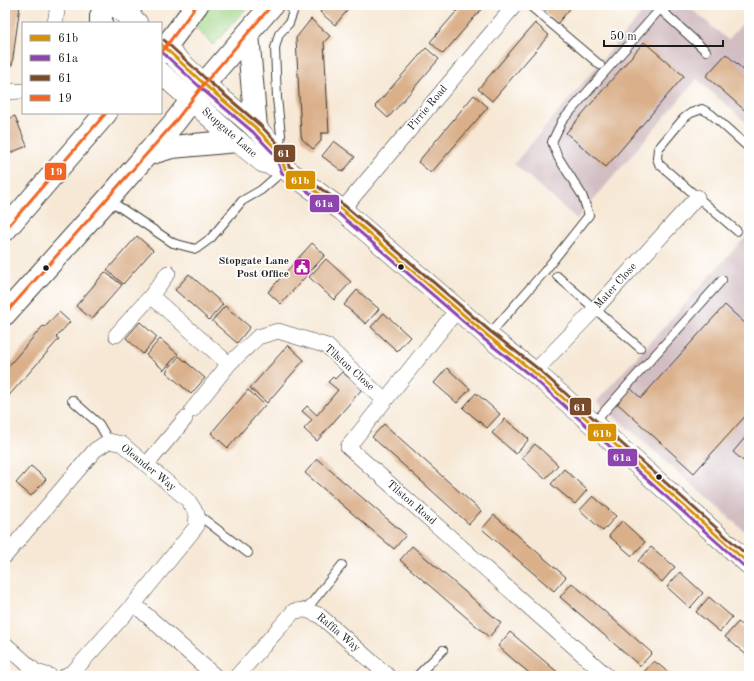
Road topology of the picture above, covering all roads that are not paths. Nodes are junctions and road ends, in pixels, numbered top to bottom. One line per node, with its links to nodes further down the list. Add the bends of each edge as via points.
1 (58, 5): 8 (street)
2 (197, 5): 11 (highway)
3 (272, 5): 10 (highway)
4 (289, 5): 23 (lane, via 293,12 289,23 279,34 275,48)
5 (515, 5): 26 (street, Pirrie Road)
6 (529, 5): 13 (lane)
7 (110, 12): 9 (main road)
8 (55, 22)
9 (135, 22)
10 (248, 34): 17 (highway); 19 (highway)
11 (162, 48): 17 (main road, Stopgate Lane)
12 (706, 51): 37 (lane, via 660,9 562,121 552,142 558,157 582,195 589,216)
13 (600, 65)
14 (162, 73): 17 (main road, Stopgate Lane)
15 (22, 91): 16 (street)
16 (5, 92)
17 (198, 92): 19 (main road, Stopgate Lane); 20 (main road, Stopgate Lane); 22 (highway)
18 (105, 114): 27 (highway)
19 (256, 128): 23 (main road, Stopgate Lane)
20 (237, 141): 22 (highway, via 172,146); 23 (main road, Stopgate Lane, via 263,162)
21 (749, 148): 24 (lane, via 702,109 684,118 658,149 657,158 659,164)
22 (145, 156): 25 (highway)
23 (282, 161): 25 (lane, via 261,190 242,201 212,238 196,249 173,243); 26 (main road, Stopgate Lane)
24 (697, 197): 28 (lane); 33 (street, Mater Close)
25 (108, 199): 35 (highway)
26 (342, 210): 34 (main road, Stopgate Lane)
27 (5, 230)
28 (737, 231)
29 (168, 272): 32 (street)
30 (557, 276): 33 (lane)
31 (722, 280): 43 (lane)
32 (151, 296): 36 (street); 39 (street)
33 (595, 309): 38 (lane); 40 (street, Mater Close)
34 (457, 310): 37 (main road, Stopgate Lane); 42 (street, Tilston Road)
35 (5, 314)
36 (116, 335)
37 (488, 336): 40 (main road, Stopgate Lane)
38 (640, 348)
39 (229, 364): 42 (street, Tilston Close, via 258,337 278,331 327,346); 45 (street, Tilston Close)
40 (534, 372): 43 (main road, Stopgate Lane)
41 (72, 400): 44 (lane, via 99,424)
42 (384, 400): 61 (street, Tilston Road, via 348,447)
43 (593, 424): 49 (main road, Stopgate Lane)
44 (109, 441): 45 (street, Oleander Way, via 122,444); 48 (street, Oleander Way, via 95,450)
45 (147, 464): 46 (street, Oleander Way, via 188,500)
46 (197, 514): 47 (lane); 51 (street, via 196,527)
47 (248, 553)
48 (5, 556)
49 (749, 564)
50 (342, 565): 52 (lane)
51 (134, 604): 56 (street, via 74,671); 57 (street)
52 (306, 610): 58 (street, Raffia Way, via 294,611); 59 (street, Raffia Way, via 319,615)
53 (5, 644): 55 (street, via 36,672)
54 (443, 650): 60 (lane)
55 (50, 676)
56 (65, 676)
57 (215, 676)
58 (237, 676)
59 (388, 676)
60 (417, 676)
61 (607, 676)

